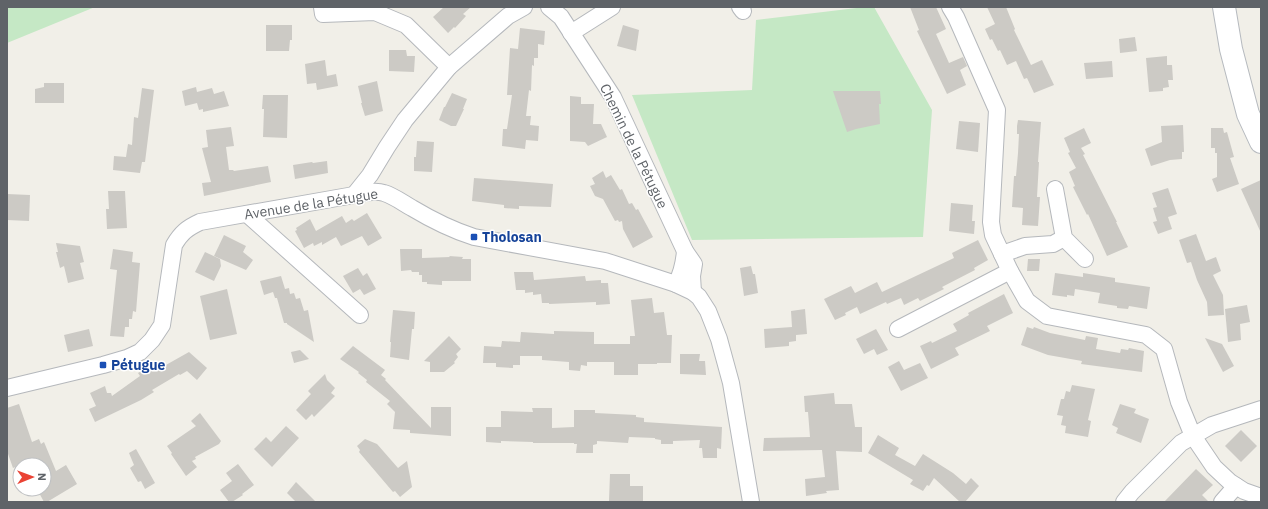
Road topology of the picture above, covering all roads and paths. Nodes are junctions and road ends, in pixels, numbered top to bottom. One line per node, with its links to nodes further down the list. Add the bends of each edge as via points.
1 (322, 7): 8 (street, via 323,14 374,12 406,25)
2 (524, 7): 8 (street, via 508,16)
3 (549, 7): 7 (street, Chemin de la Pétugue)
4 (612, 7): 7 (street)
5 (950, 7): 18 (street, via 997,110 991,222 993,235)
6 (1224, 7): 9 (main road, via 1231,49 1248,114)
7 (571, 33): 17 (street, Chemin de la Pétugue, via 613,97)
8 (449, 67): 10 (street, via 406,120)
9 (1261, 142)
10 (380, 158): 11 (street); 13 (street)
11 (370, 175): 13 (street); 14 (street)
12 (1055, 188): 16 (street)
13 (379, 193): 14 (street, Avenue de la Pétugue); 21 (street, Avenue de la Pétugue, via 440,224 474,237 605,261)
14 (354, 195): 15 (street, Avenue de la Pétugue)
15 (247, 214): 23 (street); 25 (street, Avenue de la Pétugue, via 200,222 181,234 174,245 162,324 152,340 140,352 103,365)
16 (1064, 238): 18 (street, via 1053,244 1025,246); 19 (street)
17 (685, 251): 21 (street, via 681,274); 22 (street, Chemin de la Pétugue, via 694,264)
18 (1002, 254): 20 (street)
19 (1085, 259)
20 (1010, 270): 24 (street); 27 (street, via 1027,301 1047,316 1146,335 1164,349 1179,402)
21 (676, 284): 22 (street, Avenue de la Pétugue)
22 (693, 292): 30 (street, via 699,296 708,311 719,339 730,383)
23 (360, 315)
24 (898, 329)
25 (7, 388)
26 (1261, 409): 27 (street, via 1212,425)
27 (1193, 436): 28 (street, via 1214,467); 31 (street, via 1175,449)
28 (1236, 486): 29 (street); 32 (street)
29 (1261, 497)
30 (751, 502)
31 (1124, 502)
32 (1222, 502)

